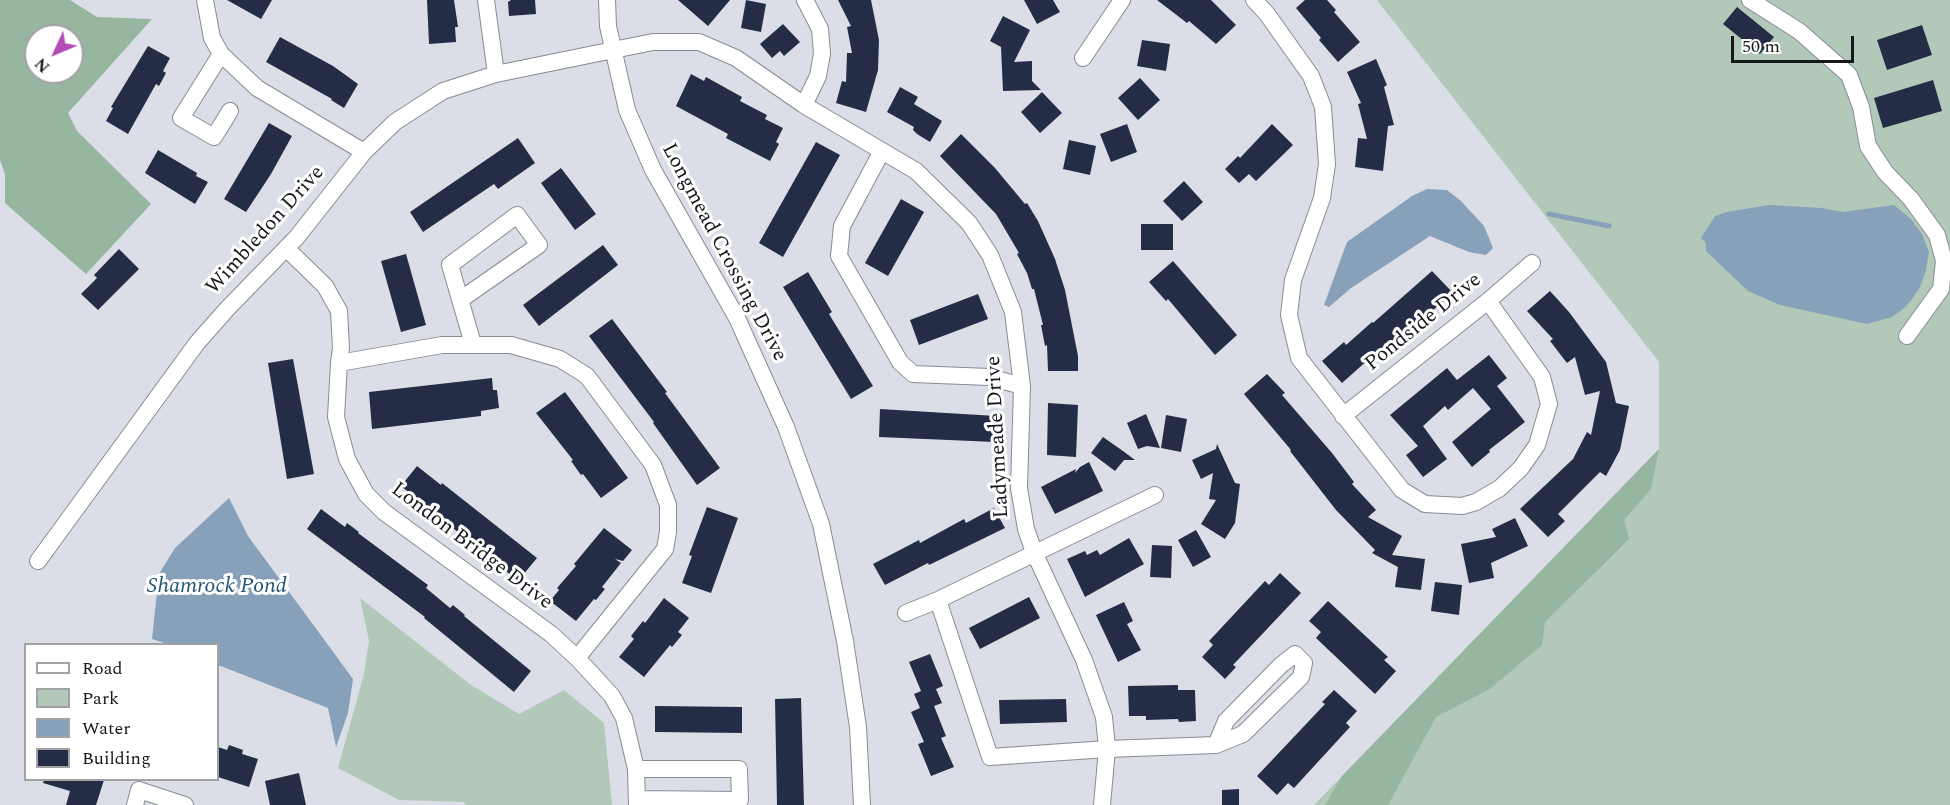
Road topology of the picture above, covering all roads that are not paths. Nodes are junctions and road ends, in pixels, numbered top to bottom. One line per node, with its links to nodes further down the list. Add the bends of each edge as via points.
1 (205, 0): 9 (street, via 212,38)
2 (486, 0): 11 (street)
3 (607, 0): 8 (street, Longmead Crossing Drive)
4 (805, 0): 12 (street, via 820,29 822,54 818,76)
5 (1122, 0): 10 (street)
6 (1254, 0): 24 (street, via 1311,76 1323,107 1327,164 1322,198 1293,280 1289,315 1299,358)
7 (1750, 0): 20 (street, via 1799,31 1849,75 1861,107 1868,146 1937,235 1944,261 1941,289)
8 (612, 50): 11 (street, Wimbledon Drive); 12 (street, Ladymeade Drive, via 653,42 699,42 736,58); 37 (street, Longmead Crossing Drive, via 627,111 653,170 737,318 786,427 821,524 858,727)
9 (221, 54): 13 (street, via 181,117 214,137); 15 (street, via 257,88)
10 (1083, 58)
11 (496, 74): 15 (street, Wimbledon Drive, via 443,91 426,101 395,122)
12 (804, 105): 14 (street, Ladymeade Drive)
13 (230, 111)
14 (882, 151): 23 (street, Ladymeade Drive, via 916,171 969,223 990,255 1013,312); 23 (street, via 842,226 839,256 900,362 913,374 989,377)
15 (364, 152): 16 (street, Wimbledon Drive)
16 (286, 248): 22 (street, London Bridge Drive, via 325,286 339,311); 27 (street, Wimbledon Drive, via 197,343)
17 (1532, 263): 19 (street, Pondside Drive)
18 (460, 300): 18 (street, via 450,265 517,215 539,245); 21 (street)
19 (1488, 301): 24 (street, Pondside Drive); 24 (street, via 1542,377 1549,404 1537,445 1500,488 1462,506 1425,504 1402,490)
20 (1907, 336)
21 (473, 344): 22 (street, via 442,345); 30 (street, via 511,345 560,359 587,376 653,465 668,505 665,549)
22 (339, 363): 30 (street, London Bridge Drive, via 336,417 347,459 366,494 384,512 551,634)
23 (1022, 386): 26 (street, Ladymeade Drive, via 1019,488)
24 (1343, 416)
25 (1155, 495): 26 (street)
26 (1034, 552): 28 (street); 32 (street, Ladymeade Drive, via 1084,660 1104,717)
27 (38, 561)
28 (938, 600): 29 (street); 32 (street, via 990,757)
29 (906, 613)
30 (577, 658): 33 (street, London Bridge Drive, via 612,696 624,718)
31 (1216, 745): 31 (street, via 1244,734 1301,677 1304,663 1294,654 1281,665 1226,721); 32 (street)
32 (1107, 749): 38 (street, Ladymeade Drive)
33 (636, 769): 34 (street, London Bridge Drive); 34 (street, via 739,769 740,800)
34 (637, 802)
35 (135, 805): 36 (street, via 139,790)
36 (184, 805)
37 (862, 805)
38 (1102, 805)

